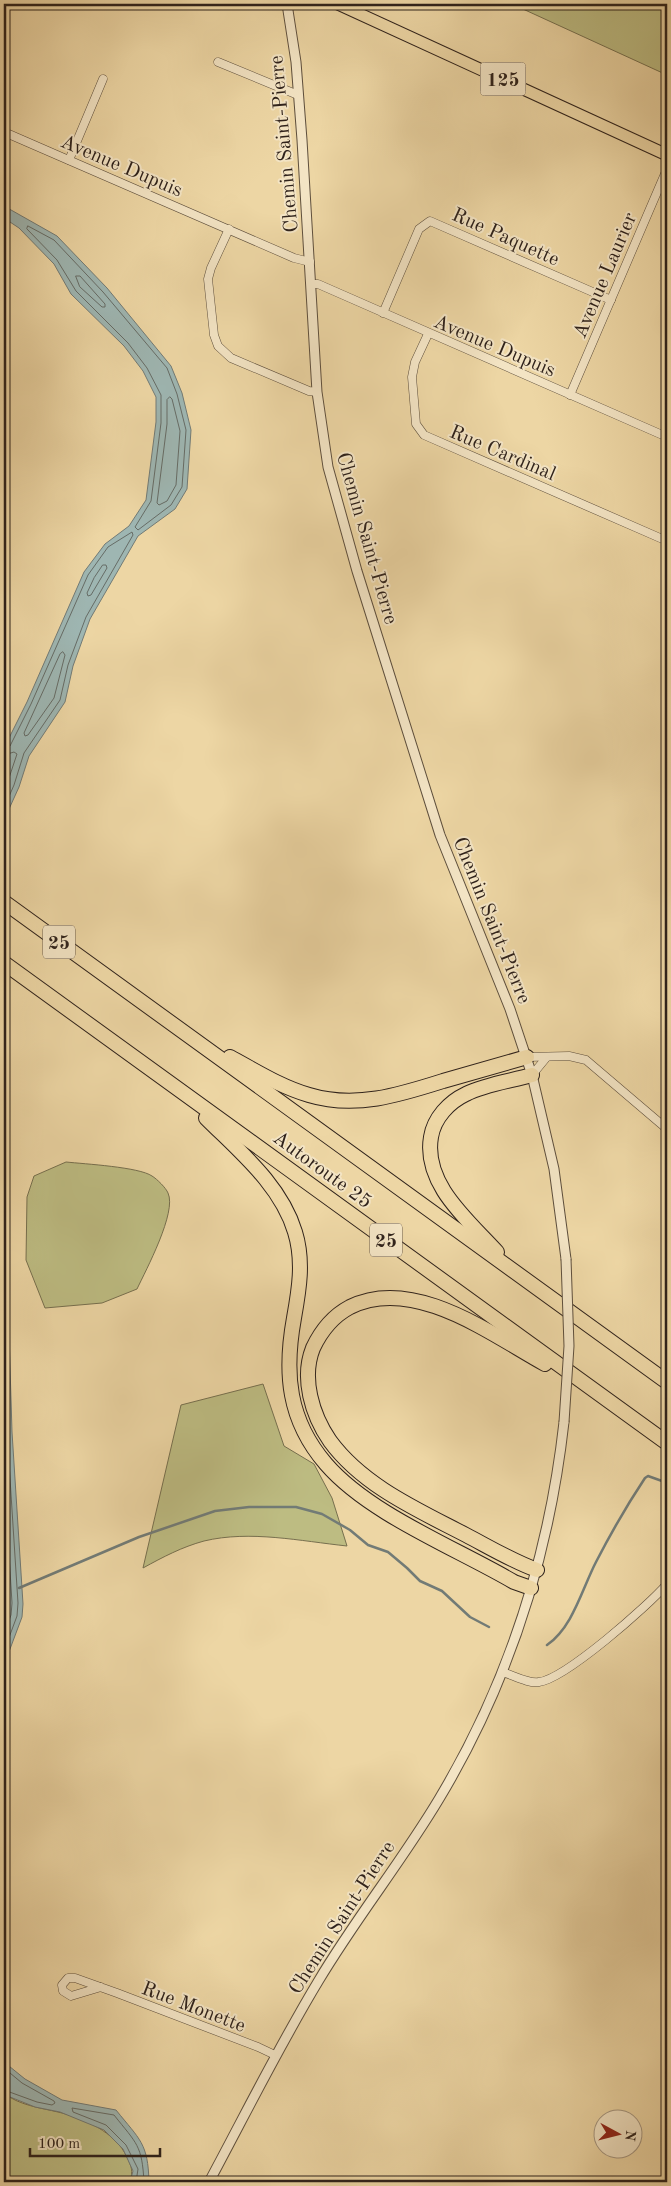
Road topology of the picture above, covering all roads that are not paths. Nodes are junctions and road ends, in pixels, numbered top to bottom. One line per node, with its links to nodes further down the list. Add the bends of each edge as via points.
1 (287, 4): 5 (street, Chemin Saint-Pierre)
2 (338, 4): 7 (main road, 125)
3 (218, 62): 5 (street)
4 (103, 79): 8 (street)
5 (298, 95): 11 (street, Chemin Saint-Pierre)
6 (4, 132): 8 (street, Avenue Dupuis)
7 (667, 155)
8 (69, 160): 10 (street, Avenue Dupuis)
9 (667, 169): 13 (street, Avenue Laurier)
10 (229, 229): 11 (street, Avenue Dupuis); 16 (street, via 208,279 218,346 231,358)
11 (310, 262): 12 (street, Chemin Saint-Pierre)
12 (310, 284): 14 (street, Avenue Dupuis, via 318,284); 16 (street, Chemin Saint-Pierre)
13 (611, 300): 14 (street, Rue Paquette, via 430,221 419,229); 17 (street, Avenue Laurier)
14 (384, 313): 15 (street, Avenue Dupuis)
15 (428, 334): 17 (street, Avenue Dupuis); 20 (street, Rue Cardinal, via 412,377 416,424 424,435)
16 (317, 392): 24 (street, Chemin Saint-Pierre, via 333,486 418,768 449,861)
17 (570, 395): 19 (street, Avenue Dupuis)
18 (667, 427): 19 (street)
19 (665, 436)
20 (667, 541)
21 (4, 902): 23 (highway, Autoroute 25 / 25)
22 (4, 963): 27 (highway, Autoroute 25 / 25)
23 (183, 1032): 24 (highway, via 285,1086 310,1096 346,1101 392,1096); 29 (highway, Autoroute 25 / 25)
24 (527, 1057): 25 (street); 26 (street, Chemin Saint-Pierre)
25 (546, 1058): 26 (street); 28 (street, via 569,1056 586,1060)
26 (532, 1075): 29 (highway, via 477,1089 454,1102 436,1122 430,1147 432,1166 445,1192); 33 (street, Chemin Saint-Pierre, bridge, via 554,1168 566,1259 569,1346 564,1422 551,1510)
27 (175, 1087): 31 (highway, Autoroute 25 / 25); 35 (highway, via 259,1171 292,1222 298,1241 300,1267 290,1345 289,1384 297,1414 316,1451 342,1480 375,1505 514,1582)
28 (667, 1129)
29 (516, 1273): 30 (highway, Autoroute 25 / 25)
30 (667, 1382)
31 (598, 1393): 32 (highway, Autoroute 25 / 25); 33 (highway, via 464,1318 403,1299 370,1300 344,1310 329,1324 312,1352 308,1379 315,1412 330,1441 349,1462 397,1498)
32 (667, 1443)
33 (537, 1570): 35 (street, Chemin Saint-Pierre)
34 (667, 1584): 36 (street, via 635,1616 554,1676 535,1682)
35 (531, 1588): 36 (street, Chemin Saint-Pierre)
36 (502, 1672): 38 (street, Chemin Saint-Pierre, via 484,1714 441,1795 331,1960)
37 (101, 1988): 38 (street, Rue Monette)
38 (275, 2055): 39 (street, Chemin Saint-Pierre)
39 (209, 2182)

